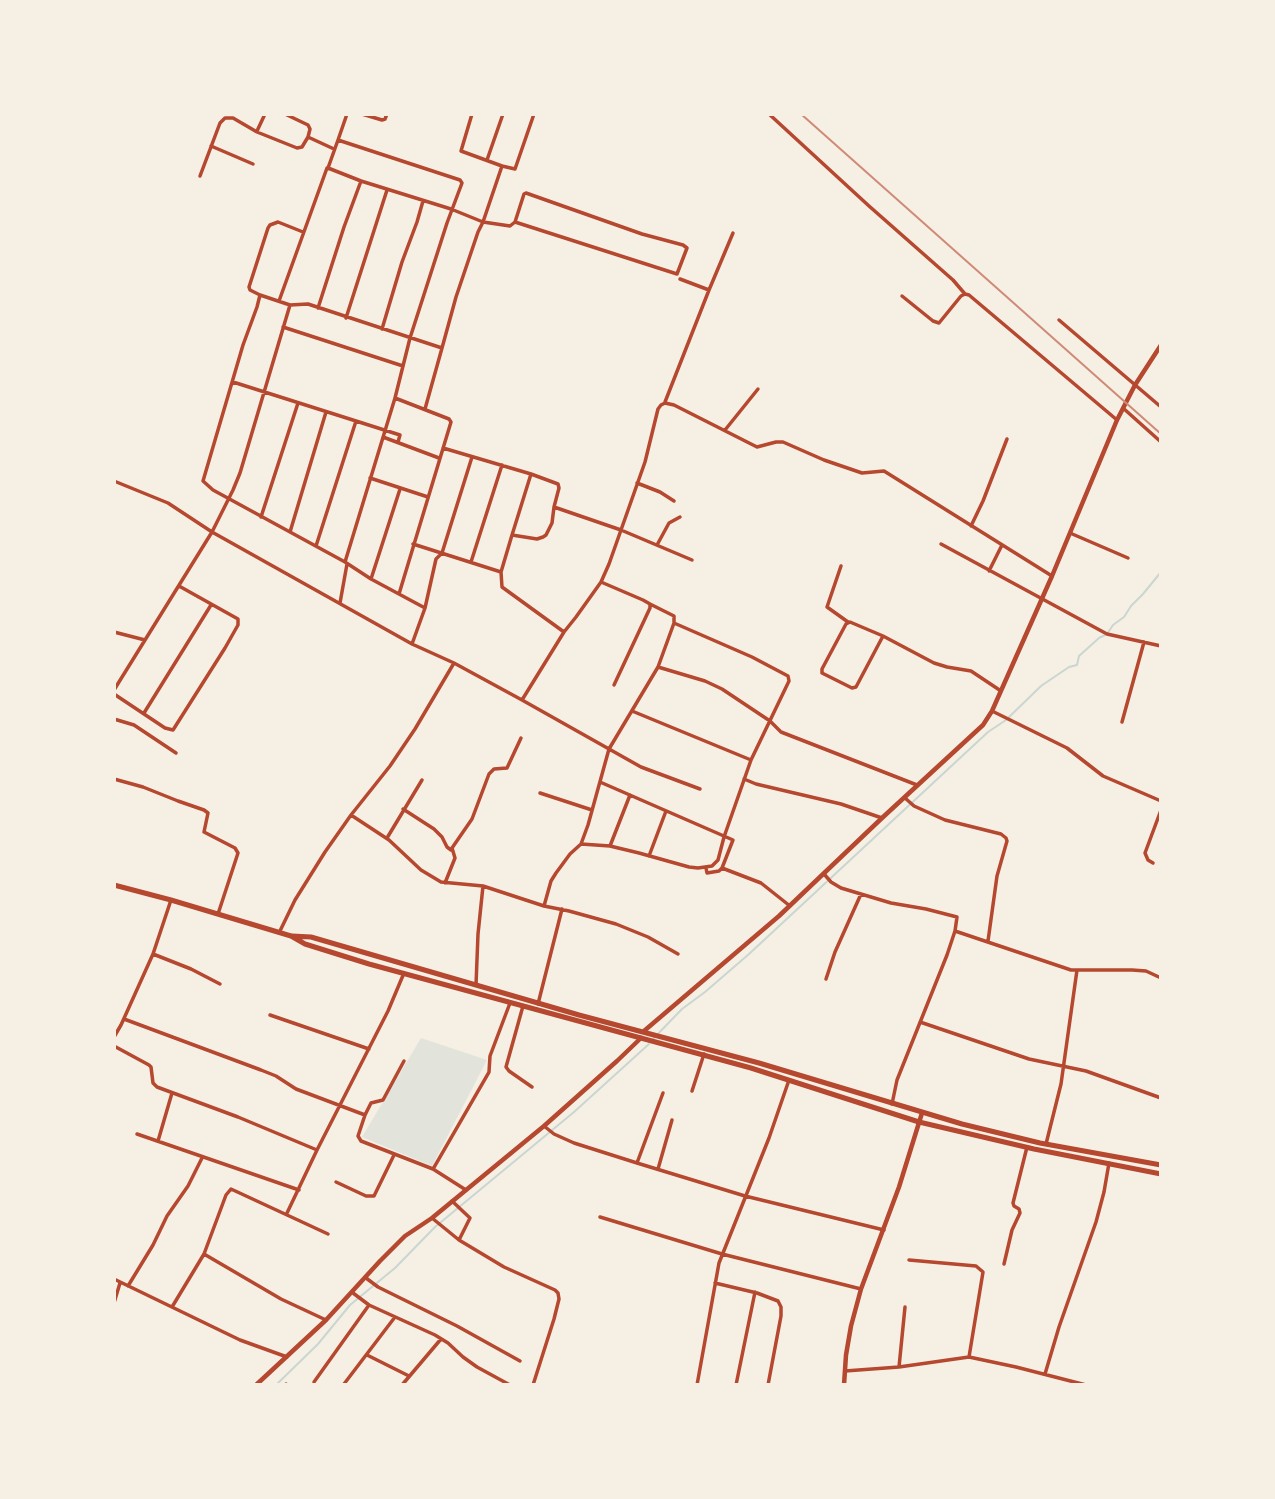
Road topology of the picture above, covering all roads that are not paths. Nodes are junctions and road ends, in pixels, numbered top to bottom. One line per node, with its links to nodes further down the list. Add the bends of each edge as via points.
1 (265, 114): 10 (street)
2 (285, 114): 11 (street, via 308,125)
3 (347, 114): 12 (street)
4 (362, 114): 5 (street, via 382,120)
5 (387, 114)
6 (472, 114): 15 (street, via 461,150)
7 (503, 114): 15 (street)
8 (534, 114): 17 (street, via 515,169)
9 (769, 114): 30 (street)
10 (257, 132): 11 (street, via 297,148); 13 (street, via 225,118)
11 (308, 138): 14 (street)
12 (338, 140): 14 (street); 23 (street, via 460,180)
13 (212, 146): 16 (street); 19 (street)
14 (334, 149): 18 (street)
15 (487, 160): 17 (street)
16 (253, 164)
17 (502, 166): 24 (street)
18 (327, 168): 20 (street); 26 (street)
19 (200, 176)
20 (361, 181): 21 (street); 35 (street)
21 (387, 189): 22 (street); 36 (street)
22 (423, 201): 23 (street); 39 (street)
23 (452, 209): 24 (street); 40 (street)
24 (483, 222): 25 (street, via 508,227); 42 (street)
25 (515, 222): 25 (street, via 527,193 687,248 677,274)
26 (303, 232): 31 (street, via 278,222 268,228 249,287); 33 (street)
27 (733, 233): 29 (street)
28 (680, 279): 29 (street)
29 (709, 290): 50 (street)
30 (965, 294): 32 (street, via 939,323); 55 (street)
31 (260, 295): 33 (street); 44 (street)
32 (902, 296)
33 (279, 301): 34 (street)
34 (290, 305): 35 (street); 38 (street)
35 (318, 308): 36 (street)
36 (346, 318): 39 (street)
37 (1059, 320): 45 (street)
38 (283, 327): 43 (street); 47 (street)
39 (382, 329): 40 (street)
40 (410, 338): 42 (street); 43 (street)
41 (1161, 345): 45 (street)
42 (442, 348): 53 (street)
43 (403, 366): 48 (street)
44 (233, 382): 47 (street); 73 (street, via 203,479 205,485)
45 (1135, 385): 51 (street); 52 (street)
46 (758, 389): 58 (street)
47 (264, 392): 49 (street); 73 (street)
48 (395, 398): 53 (street); 57 (street)
49 (298, 403): 54 (street); 76 (street)
50 (665, 403): 58 (street); 70 (street, via 658,409)
51 (1161, 407)
52 (1124, 408): 55 (street); 62 (street)
53 (425, 409): 63 (street, via 451,420)
54 (326, 412): 56 (street); 81 (street)
55 (1117, 420): 82 (street)
56 (356, 421): 57 (street); 88 (street)
57 (385, 430): 59 (street); 61 (street, via 400,435)
58 (725, 430): 78 (street, via 757,447 783,442 859,472 884,471)
59 (383, 437): 61 (street); 68 (street)
60 (1007, 439): 78 (street)
61 (398, 442): 65 (street)
62 (1161, 442)
63 (443, 448): 64 (street); 65 (street)
64 (472, 457): 66 (street); 89 (street)
65 (439, 458): 72 (street)
66 (502, 466): 67 (street); 92 (street)
67 (531, 474): 75 (street, via 558,484); 83 (street)
68 (370, 478): 71 (street); 93 (street)
69 (114, 481): 80 (street, via 169,503)
70 (637, 483): 74 (street); 79 (street)
71 (400, 489): 72 (street); 98 (street)
72 (428, 497): 84 (street)
73 (229, 498): 76 (street); 80 (street)
74 (674, 501)
75 (554, 507): 79 (street); 83 (street, via 546,535 537,539)
76 (261, 517): 81 (street)
77 (680, 517): 87 (street, via 668,523)
78 (971, 526): 86 (street)
79 (621, 530): 87 (street); 99 (street)
80 (212, 532): 100 (street); 103 (street)
81 (289, 532): 88 (street)
82 (1070, 533): 90 (street); 97 (street)
83 (512, 535): 96 (street)
84 (413, 544): 89 (street); 101 (street)
85 (941, 544): 95 (street)
86 (1002, 544): 95 (street); 97 (street)
87 (657, 545): 91 (street)
88 (316, 546): 93 (street)
89 (442, 552): 92 (street); 106 (street, via 436,559)
90 (1128, 558)
91 (692, 560)
92 (471, 562): 96 (street)
93 (346, 563): 98 (street); 103 (street)
94 (841, 566): 107 (street, via 827,607)
95 (989, 571): 102 (street)
96 (501, 572): 110 (street, via 505,590)
97 (1052, 576): 102 (street)
98 (371, 579): 101 (street)
99 (601, 582): 104 (street); 110 (street)
100 (179, 586): 105 (street); 112 (street)
101 (399, 594): 106 (street)
102 (1042, 599): 113 (street, via 1107,634); 119 (street)
103 (340, 603): 114 (street)
104 (650, 604): 108 (street, via 674,616); 118 (street)
105 (211, 605): 124 (street); 124 (street, via 239,623 187,710 172,730)
106 (425, 607): 114 (street)
107 (848, 622): 111 (street); 111 (street, via 821,671 852,688)
108 (674, 623): 117 (street); 126 (street, via 786,674 789,681)
109 (114, 632): 112 (street)
110 (564, 632): 121 (street)
111 (883, 636): 119 (street, via 934,663 971,671)
112 (145, 640): 120 (street)
113 (1144, 642): 115 (street); 127 (street)
114 (412, 644): 116 (street)
115 (1161, 646)
116 (454, 663): 121 (street); 146 (street, via 390,766)
117 (658, 667): 122 (street); 126 (street, via 722,689)
118 (614, 685)
119 (1001, 691): 123 (street)
120 (114, 692): 124 (street)
121 (522, 700): 129 (street)
122 (632, 711): 129 (street); 131 (street)
123 (992, 711): 136 (street, via 984,725); 141 (street, via 1067,748 1104,776)
124 (144, 713)
125 (114, 719): 130 (street, via 134,725)
126 (770, 721): 131 (street); 136 (street, via 781,732)
127 (1122, 722)
128 (521, 738): 152 (street, via 507,768 489,774 472,819)
129 (609, 749): 135 (street); 137 (street)
130 (176, 753)
131 (751, 760): 133 (street)
132 (114, 779): 166 (street, via 208,813 204,832 235,848 238,853)
133 (744, 779): 147 (street); 148 (street)
134 (422, 780): 142 (street)
135 (600, 782): 139 (street); 143 (street)
136 (919, 785): 140 (street)
137 (700, 789)
138 (540, 793): 143 (street)
139 (630, 795): 145 (street); 151 (street)
140 (907, 799): 147 (street); 170 (street, via 946,820 1006,838)
141 (1161, 801)
142 (403, 809): 149 (street); 152 (street, via 434,829)
143 (592, 810): 150 (street)
144 (1161, 810): 154 (street, via 1145,853)
145 (666, 811): 148 (street); 153 (street)
146 (351, 815): 149 (street); 168 (street, via 295,900)
147 (882, 818): 157 (street)
148 (724, 837): 155 (street, via 718,860); 156 (street, via 733,840)
149 (386, 838): 158 (street, via 421,870)
150 (581, 844): 151 (street); 163 (street, via 551,881)
151 (610, 846): 153 (street)
152 (452, 850): 158 (street, via 455,858)
153 (649, 856): 155 (street)
154 (1153, 863)
155 (706, 868): 156 (street, via 706,873)
156 (722, 868): 164 (street, via 761,883)
157 (824, 874): 161 (street, via 841,888); 164 (street)
158 (445, 883): 160 (street)
159 (114, 885): 162 (main road)
160 (483, 886): 163 (street); 178 (street)
161 (861, 894): 167 (street, via 957,917); 176 (street)
162 (171, 900): 166 (main road); 171 (street)
163 (544, 906): 165 (street)
164 (790, 906): 186 (street)
165 (562, 909): 172 (street, via 615,924); 180 (street)
166 (217, 914): 168 (main road)
167 (955, 931): 170 (street); 185 (street)
168 (279, 933): 169 (main road)
169 (291, 936): 174 (main road); 178 (main road, via 311,937)
170 (988, 941): 173 (street)
171 (153, 954): 177 (street); 184 (street)
172 (678, 954)
173 (1077, 970): 175 (street, via 1146,971); 192 (street)
174 (404, 973): 179 (main road); 189 (street)
175 (1161, 978)
176 (826, 979)
177 (220, 984)
178 (476, 985): 180 (main road)
179 (510, 1003): 181 (main road); 218 (street, via 489,1056 487,1075)
180 (538, 1004): 182 (main road)
181 (523, 1006): 182 (main road); 194 (street, via 506,1067)
182 (544, 1009): 186 (main road)
183 (270, 1014): 189 (street)
184 (124, 1020): 187 (street); 201 (street, via 276,1076)
185 (920, 1022): 192 (street); 200 (street)
186 (645, 1035): 190 (main road); 195 (main road, via 759,1063); 206 (street)
187 (114, 1037)
188 (114, 1046): 197 (street, via 149,1065 155,1086)
189 (369, 1049): 201 (street)
190 (704, 1054): 193 (main road); 196 (street)
191 (404, 1061): 203 (street, via 383,1100 372,1103)
192 (1064, 1067): 199 (street); 210 (street)
193 (789, 1080): 195 (main road); 224 (street)
194 (532, 1087)
195 (828, 1088): 200 (main road); 205 (main road)
196 (692, 1091)
197 (172, 1093): 209 (street); 212 (street)
198 (663, 1093): 215 (street)
199 (1161, 1098)
200 (892, 1104): 202 (main road)
201 (340, 1107): 203 (street); 212 (street)
202 (922, 1113): 205 (street); 208 (main road)
203 (365, 1115): 213 (street, via 359,1139)
204 (672, 1120): 219 (street)
205 (919, 1122): 208 (main road); 229 (street)
206 (546, 1127): 215 (street, via 574,1143); 223 (street)
207 (137, 1134): 209 (street)
208 (994, 1136): 210 (main road); 211 (main road)
209 (158, 1142): 214 (street)
210 (1046, 1144): 217 (main road)
211 (1027, 1147): 216 (main road); 235 (street, via 1013,1205 1020,1213)
212 (317, 1150): 222 (street)
213 (394, 1155): 218 (street); 221 (street, via 374,1196)
214 (202, 1158): 222 (street); 240 (street)
215 (637, 1163): 219 (street)
216 (1109, 1163): 220 (main road); 257 (street, via 1096,1222)
217 (1161, 1166)
218 (433, 1169): 223 (street)
219 (658, 1169): 224 (street)
220 (1161, 1174)
221 (336, 1182)
222 (299, 1190): 226 (street)
223 (466, 1190): 225 (street)
224 (745, 1196): 229 (street); 233 (street)
225 (452, 1201): 228 (street); 231 (street, via 470,1220)
226 (287, 1213): 230 (street); 232 (street, via 231,1189)
227 (600, 1217): 233 (street)
228 (435, 1220): 231 (street); 237 (street, via 405,1236)
229 (884, 1230): 241 (street)
230 (328, 1234)
231 (460, 1240): 265 (street, via 558,1293)
232 (204, 1254): 246 (street); 249 (street)
233 (722, 1254): 239 (street); 241 (street)
234 (909, 1260): 253 (street, via 976,1266 983,1272)
235 (1004, 1264)
236 (114, 1279): 238 (street)
237 (368, 1280): 243 (street); 254 (street)
238 (120, 1283): 240 (street); 244 (street)
239 (715, 1283): 242 (street); 266 (street)
240 (128, 1286): 246 (street)
241 (862, 1289): 256 (street)
242 (755, 1292): 267 (street); 268 (street, via 778,1301 781,1307)
243 (357, 1296): 245 (street); 249 (street)
244 (114, 1303)
245 (369, 1306): 248 (street); 259 (street)
246 (172, 1307): 252 (street)
247 (905, 1307): 255 (street)
248 (395, 1317): 250 (street); 251 (street)
249 (326, 1320): 252 (street)
250 (442, 1339): 258 (street); 264 (street)
251 (366, 1355): 258 (street); 261 (street)
252 (288, 1357): 262 (street)
253 (968, 1357): 255 (street); 257 (street)
254 (520, 1360)
255 (899, 1367): 256 (street)
256 (845, 1371): 269 (street)
257 (1045, 1374): 260 (street)
258 (409, 1376): 263 (street)
259 (314, 1382)
260 (1071, 1383): 270 (street)
261 (344, 1384)
262 (256, 1385)
263 (402, 1385)
264 (510, 1385)
265 (533, 1385)
266 (697, 1385)
267 (736, 1385)
268 (768, 1385)
269 (844, 1385)
270 (1086, 1385)

